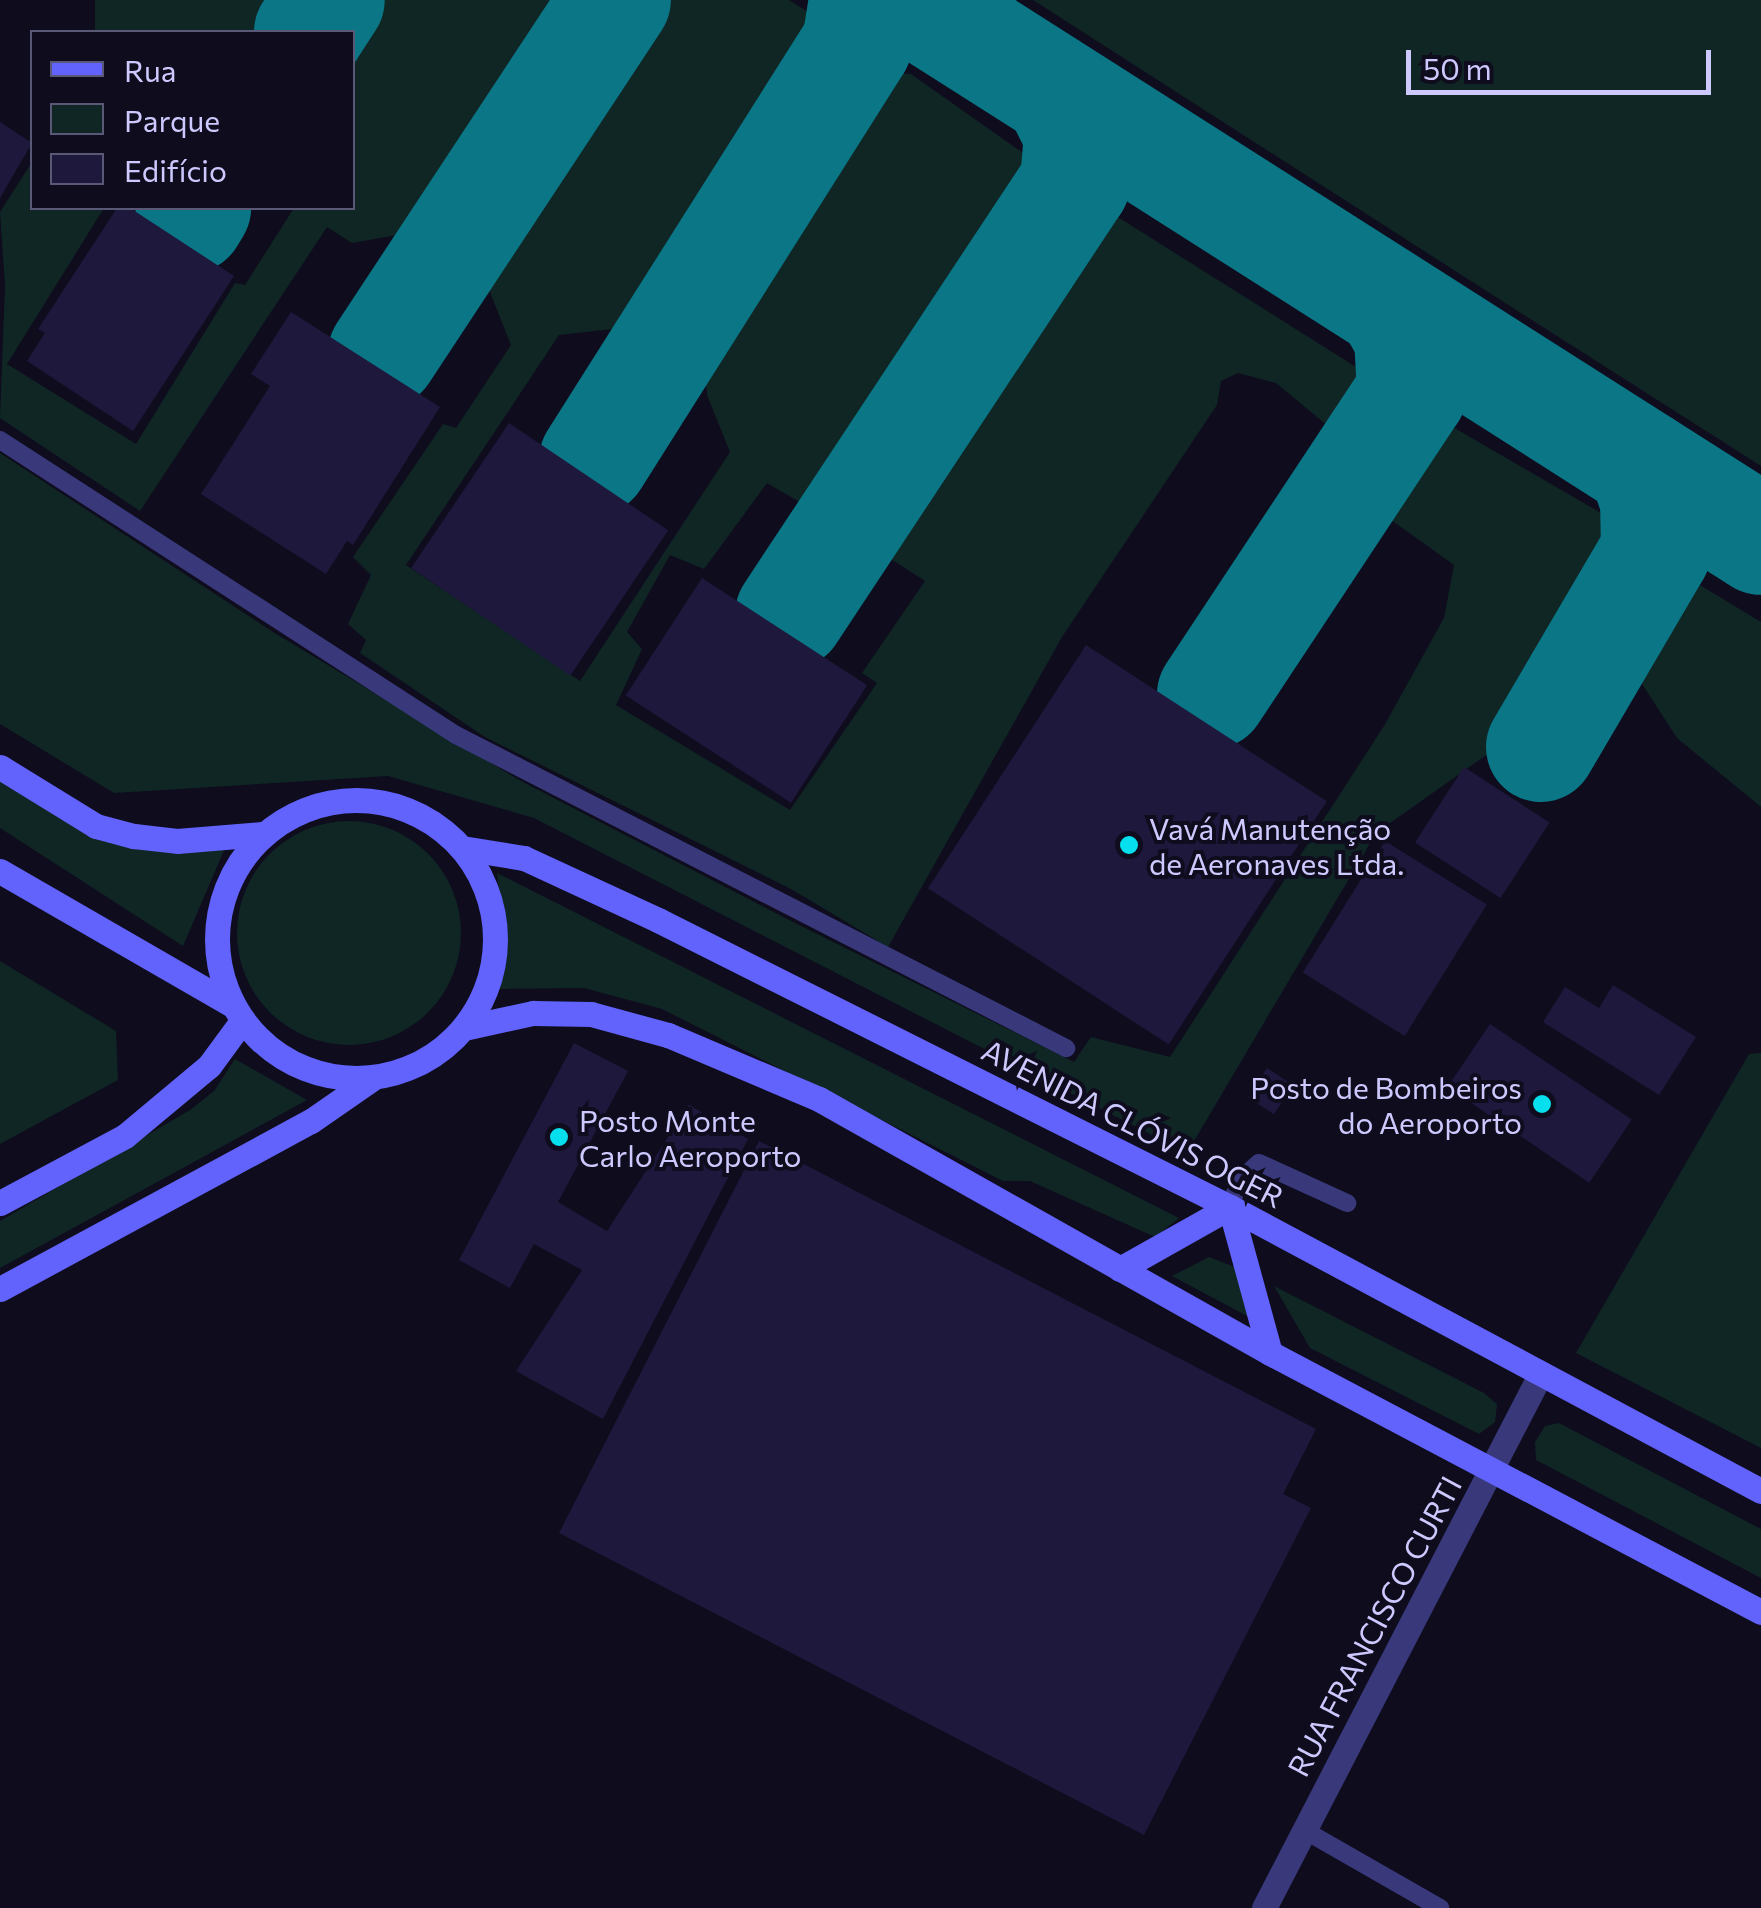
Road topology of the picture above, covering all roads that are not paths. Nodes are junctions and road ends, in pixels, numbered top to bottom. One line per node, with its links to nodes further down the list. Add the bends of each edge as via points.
1 (0, 440): 8 (lane, via 456,734)
2 (0, 767): 3 (main road, via 96,826 134,836 177,841)
3 (262, 834): 4 (main road, via 292,813 365,798 434,822); 6 (main road, via 233,871 218,914 218,961)
4 (462, 848): 7 (main road, via 487,890 496,938 488,986); 12 (main road, AVENIDA CLÓVIS OGER, via 524,858 658,920)
5 (0, 871): 6 (main road)
6 (237, 1013): 9 (main road, via 300,1068); 10 (main road, via 208,1066 125,1136)
7 (464, 1028): 9 (main road, via 423,1061); 13 (main road, via 533,1014 591,1014 668,1035 819,1100)
8 (1066, 1048)
9 (374, 1078): 14 (main road, via 311,1121)
10 (0, 1204)
11 (1347, 1204): 12 (lane, via 1260,1163 1240,1180)
12 (1230, 1208): 13 (main road); 15 (main road); 16 (main road, AVENIDA CLÓVIS OGER)
13 (1120, 1269): 15 (main road)
14 (0, 1289)
15 (1270, 1353): 17 (main road)
16 (1541, 1374): 17 (street, RUA FRANCISCO CURTI); 18 (main road, AVENIDA CLÓVIS OGER)
17 (1493, 1468): 19 (main road); 20 (street, RUA FRANCISCO CURTI)
18 (1761, 1490)
19 (1761, 1612)
20 (1304, 1830): 21 (street, RUA FRANCISCO CURTI); 22 (lane)
21 (1264, 1908)
22 (1440, 1908)

